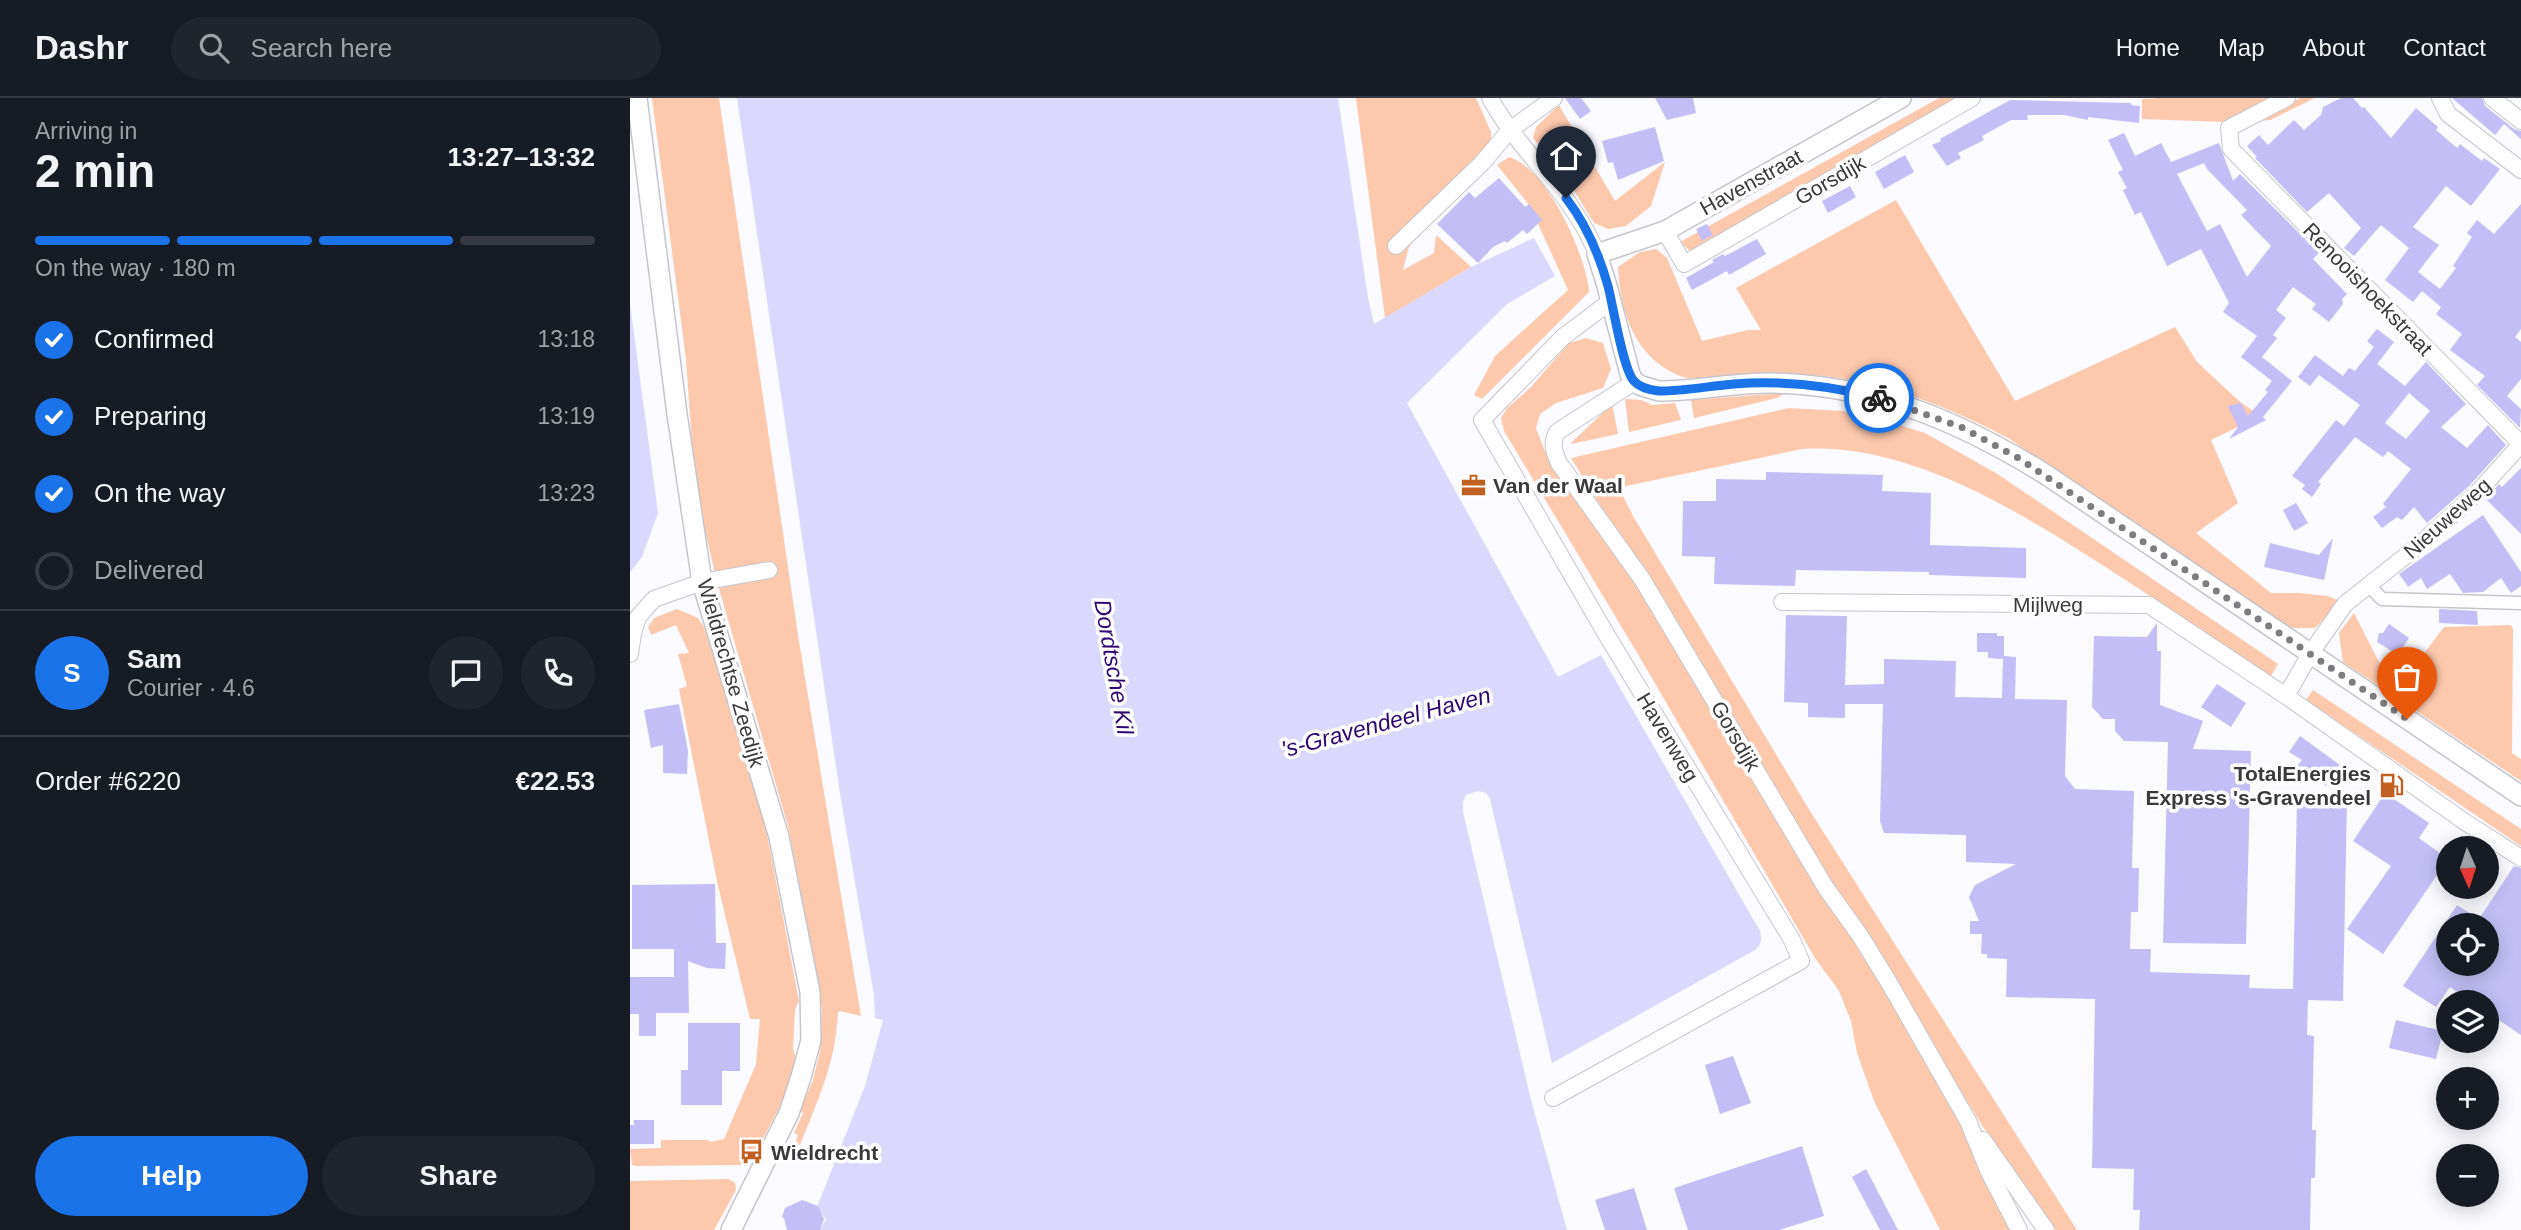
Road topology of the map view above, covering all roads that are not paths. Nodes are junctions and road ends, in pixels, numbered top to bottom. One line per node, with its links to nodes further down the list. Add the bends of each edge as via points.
1 (637, 98): 19 (street, Wieldrechtse Zeedijk)
2 (1490, 98): 10 (street)
3 (1554, 98): 10 (street)
4 (1901, 98): 12 (street, Havenstraat)
5 (1972, 98): 12 (street, Gorsdijk, via 1684,264)
6 (2287, 98): 17 (street, Renooishoekstraat, via 2229,128 2231,149)
7 (2440, 98): 11 (street, via 2448,114)
8 (2492, 98): 9 (street)
9 (2521, 121)
10 (1510, 130): 13 (street); 14 (street, via 1576,211)
11 (2521, 170)
12 (1665, 231): 14 (street, Havenstraat)
13 (1396, 246)
14 (1597, 254): 15 (street)
15 (1611, 301): 16 (street); 28 (street, Havenweg, via 1563,337 1482,421 1801,961)
16 (1634, 382): 24 (street, via 1659,391 1746,384 1826,387 1941,418 1997,444 2045,474); 29 (street, Gorsdijk, via 1557,432 1559,463 1642,579 1826,888 1885,976)
17 (2521, 444): 20 (street, Nieuweweg, via 2476,494)
18 (769, 570): 19 (street)
19 (702, 582): 23 (street, via 654,599 638,617); 30 (street, Wieldrechtse Zeedijk, via 779,837 810,1005 809,1049 789,1113)
20 (2368, 585): 22 (street, via 2382,599); 24 (street, Nieuweweg, via 2342,608)
21 (1782, 602): 25 (street, Mijlweg, via 2149,605)
22 (2521, 603)
23 (630, 653)
24 (2310, 654): 25 (street); 26 (street)
25 (2286, 696): 27 (street, Mijlweg)
26 (2521, 796)
27 (2521, 858)
28 (1553, 1098)
29 (1968, 1121): 31 (street, Gorsdijk); 32 (street, Gorsdijk)
30 (731, 1230)
31 (2019, 1230)
32 (2046, 1230)

